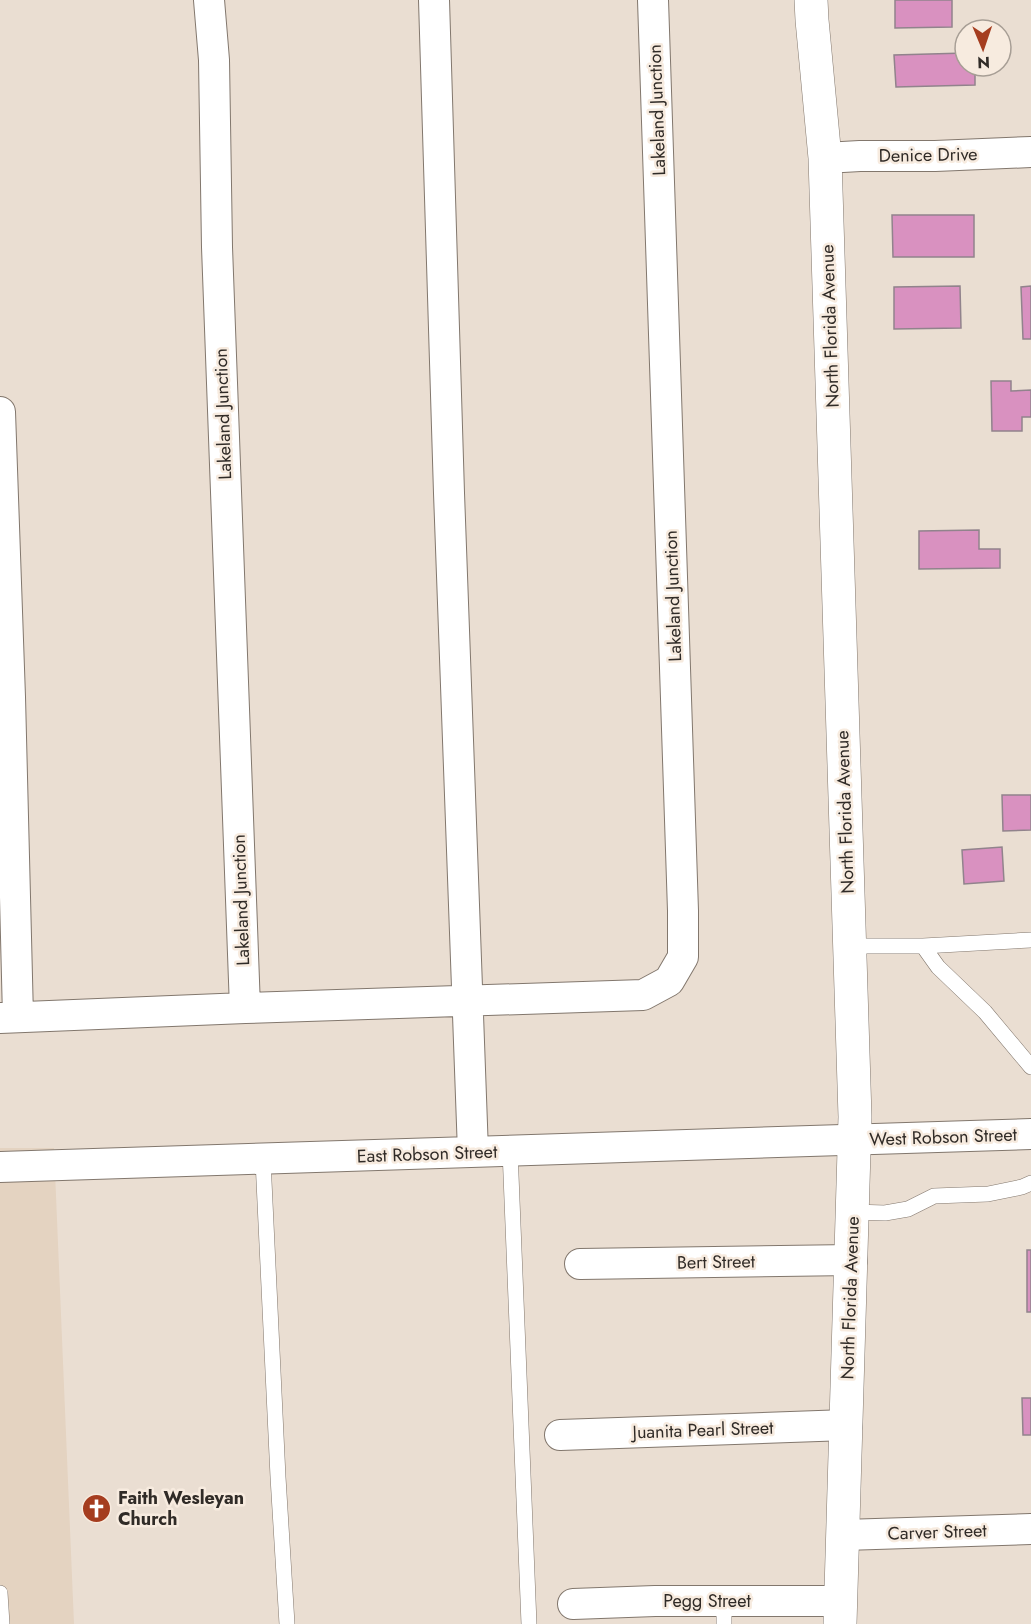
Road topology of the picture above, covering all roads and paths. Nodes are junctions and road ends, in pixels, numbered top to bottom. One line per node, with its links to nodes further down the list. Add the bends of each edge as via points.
1 (209, 0): 12 (street, Lakeland Junction)
2 (434, 0): 11 (street)
3 (653, 0): 11 (street, Lakeland Junction, via 683,957 669,981 643,995)
4 (811, 0): 6 (street, North Florida Avenue)
5 (1031, 152): 6 (street, Denice Drive)
6 (825, 158): 9 (street, North Florida Avenue)
7 (0, 412): 13 (street, Lakeland Junction, via 10,697)
8 (1031, 940): 10 (lane)
9 (849, 946): 10 (lane); 16 (street, North Florida Avenue)
10 (923, 946): 14 (lane)
11 (466, 1000): 12 (street, Lakeland Junction); 18 (street)
12 (245, 1008): 13 (street, Lakeland Junction)
13 (9, 1017)
14 (1031, 1067)
15 (1031, 1134): 16 (street, West Robson Street)
16 (855, 1140): 17 (street, East Robson Street); 22 (street, North Florida Avenue)
17 (510, 1150): 18 (street, East Robson Street); 35 (lane)
18 (472, 1152): 19 (street, East Robson Street)
19 (263, 1160): 20 (street, East Robson Street); 34 (lane)
20 (0, 1167)
21 (1031, 1183): 22 (lane, via 988,1194 934,1196 908,1209 885,1213)
22 (853, 1212): 23 (street, North Florida Avenue)
23 (852, 1260): 24 (street, Bert Street); 25 (street, North Florida Avenue)
24 (580, 1264)
25 (846, 1425): 26 (street, Juanita Pearl Street); 28 (street, North Florida Avenue)
26 (560, 1435)
27 (1031, 1528): 28 (street, Carver Street)
28 (844, 1535): 32 (street, North Florida Avenue)
29 (0, 1593): 33 (lane)
30 (573, 1604): 31 (street, Pegg Street, via 655,1601)
31 (724, 1612): 32 (street, Pegg Street)
32 (841, 1612)
33 (2, 1624)
34 (287, 1624)
35 (529, 1624)

